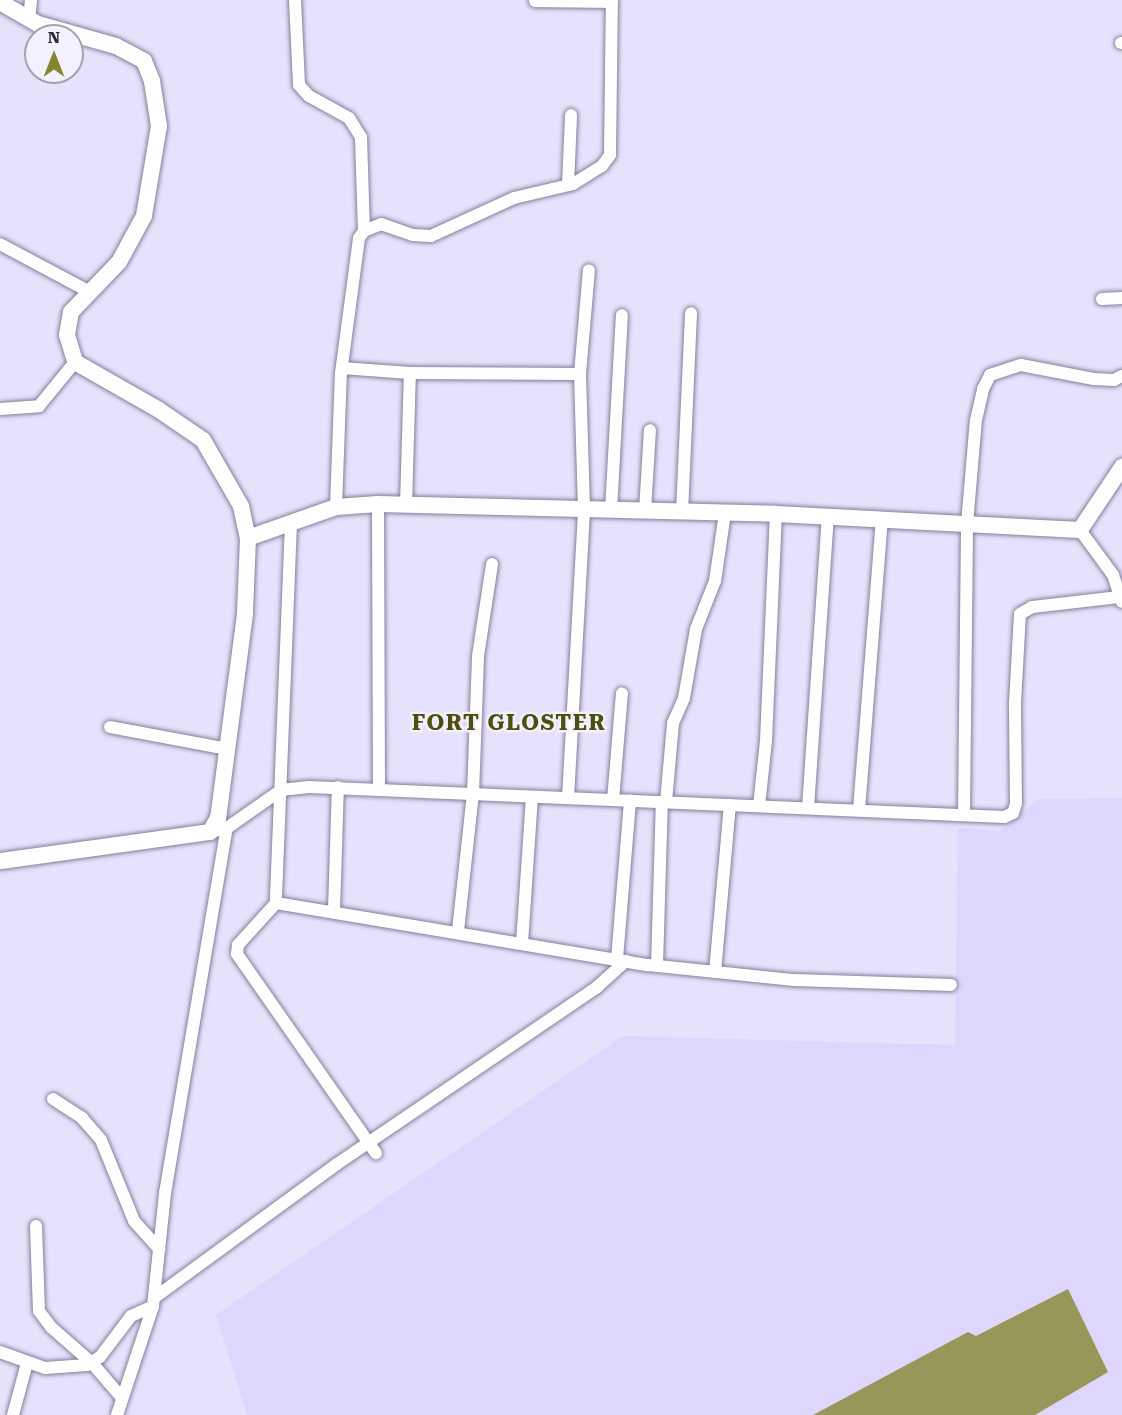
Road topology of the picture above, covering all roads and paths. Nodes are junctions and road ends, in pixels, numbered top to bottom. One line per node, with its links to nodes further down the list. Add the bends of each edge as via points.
1 (32, 0): 6 (street)
2 (295, 0): 9 (street, via 299,85 309,96 349,118 361,137)
3 (535, 1): 4 (street)
4 (612, 1): 8 (street, via 610,155 602,166)
5 (0, 2): 6 (street)
6 (29, 19): 12 (street, via 63,33 116,46 144,61 152,81 159,126 144,216 119,262)
7 (571, 115): 8 (street)
8 (568, 185): 9 (street, via 514,198 431,236 413,235 381,224)
9 (364, 231): 18 (street, via 359,238)
10 (0, 244): 12 (street)
11 (589, 270): 20 (street)
12 (90, 292): 17 (street, via 71,312 67,335)
13 (1122, 298): 14 (street)
14 (1102, 299)
15 (691, 313): 31 (street)
16 (622, 315): 29 (street)
17 (75, 362): 22 (street, via 39,406); 39 (street, via 203,440 241,506)
18 (342, 368): 19 (street); 27 (street)
19 (410, 374): 20 (street); 26 (street)
20 (580, 374): 28 (street)
21 (1122, 376): 37 (street, via 1114,380 1094,379 1021,365 990,375 976,420)
22 (0, 409)
23 (650, 430): 30 (street)
24 (1122, 467): 38 (street)
25 (378, 504): 26 (street); 27 (street); 46 (street)
26 (406, 505): 28 (street)
27 (336, 507): 36 (street)
28 (584, 509): 29 (street); 50 (street)
29 (611, 510): 30 (street)
30 (645, 511): 31 (street)
31 (682, 512): 32 (street)
32 (725, 513): 33 (street); 53 (street, via 717,572 696,628 684,698 673,723)
33 (776, 514): 34 (street); 55 (street, via 766,741)
34 (828, 517): 35 (street); 56 (street)
35 (882, 520): 37 (street); 57 (street)
36 (291, 523): 39 (street); 47 (street)
37 (967, 524): 38 (street); 58 (street)
38 (1080, 530): 41 (street, via 1113,575)
39 (248, 538): 44 (street, via 245,614)
40 (492, 564): 48 (street, via 478,656)
41 (1121, 600): 58 (street, via 1032,607 1020,614 1015,702 1016,804 1013,813 1004,817)
42 (622, 693): 51 (street)
43 (110, 728): 44 (street)
44 (227, 749): 60 (street, via 218,818)
45 (338, 787): 46 (street); 47 (street); 63 (street)
46 (379, 789): 48 (street)
47 (281, 790): 59 (street); 62 (street)
48 (473, 794): 49 (street); 64 (street)
49 (532, 796): 50 (street); 65 (street)
50 (568, 798): 51 (street)
51 (613, 800): 52 (street)
52 (630, 801): 53 (street); 66 (street)
53 (664, 802): 54 (street); 67 (street)
54 (730, 805): 55 (street); 68 (street)
55 (759, 806): 56 (street)
56 (808, 808): 57 (street)
57 (859, 810): 58 (street)
58 (964, 815)
59 (226, 828): 60 (street); 73 (street)
60 (210, 832): 61 (street)
61 (0, 861)
62 (276, 903): 63 (street); 71 (street, via 238,945 237,954)
63 (334, 911): 64 (street)
64 (458, 931): 65 (street)
65 (522, 943): 66 (street)
66 (621, 960): 67 (street); 71 (street, via 597,987)
67 (657, 966): 68 (street)
68 (715, 972): 69 (street, via 794,980)
69 (951, 985)
70 (53, 1099): 73 (street, via 101,1140 134,1221)
71 (373, 1149): 74 (street, via 337,1164)
72 (36, 1226): 77 (street, via 36,1304 52,1328)
73 (159, 1249): 74 (street)
74 (154, 1302): 77 (street, via 131,1316); 78 (street)
75 (0, 1352): 76 (street)
76 (27, 1363): 77 (street, via 45,1368); 79 (street)
77 (92, 1363): 78 (street)
78 (122, 1398): 80 (street)
79 (14, 1415)
80 (117, 1415)

